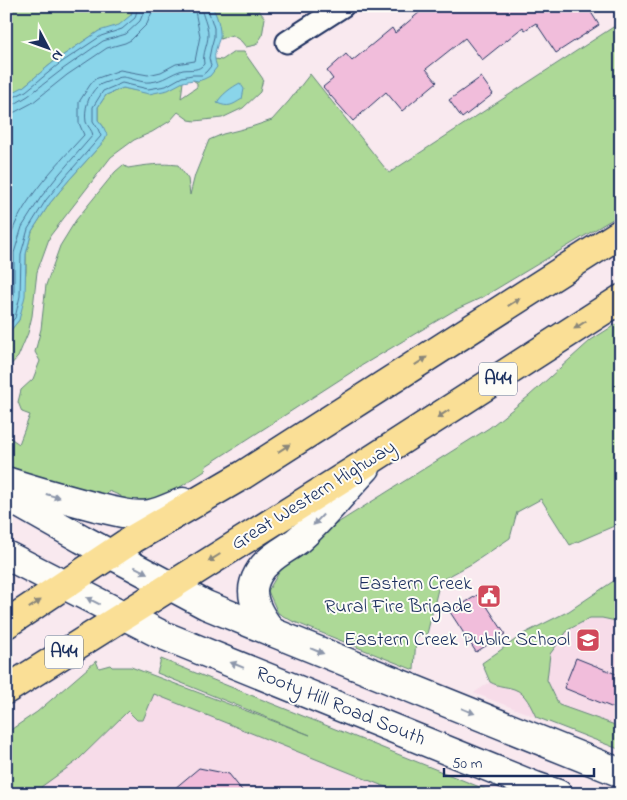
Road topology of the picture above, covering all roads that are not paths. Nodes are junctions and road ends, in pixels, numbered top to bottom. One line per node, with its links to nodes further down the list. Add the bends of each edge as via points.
1 (343, 6): 2 (street)
2 (287, 42)
3 (621, 234): 6 (highway, one-way to 3)
4 (621, 299): 5 (highway, Great Western Highway / A44, one-way to 5)
5 (374, 458): 12 (highway, Great Western Highway / A44, one-way to 12); 15 (main road, one-way to 15, via 315,524 261,570 253,589 254,598)
6 (243, 475): 7 (main road, one-way to 6, via 79,503 141,515 164,510); 9 (highway)
7 (6, 481)
8 (6, 496): 9 (main road)
9 (110, 554): 11 (highway); 12 (main road, one-way to 12)
10 (6, 555): 11 (main road, Rooty Hill Road South)
11 (63, 585): 13 (main road, Rooty Hill Road South, one-way to 11); 14 (highway, one-way to 11)
12 (171, 585): 13 (highway, Great Western Highway / A44); 15 (main road)
13 (123, 616): 16 (highway, Great Western Highway / A44); 18 (main road, Rooty Hill Road South, one-way to 13, via 160,634)
14 (6, 624)
15 (272, 632): 17 (main road, one-way to 17)
16 (6, 690)
17 (621, 773)
18 (558, 794)

